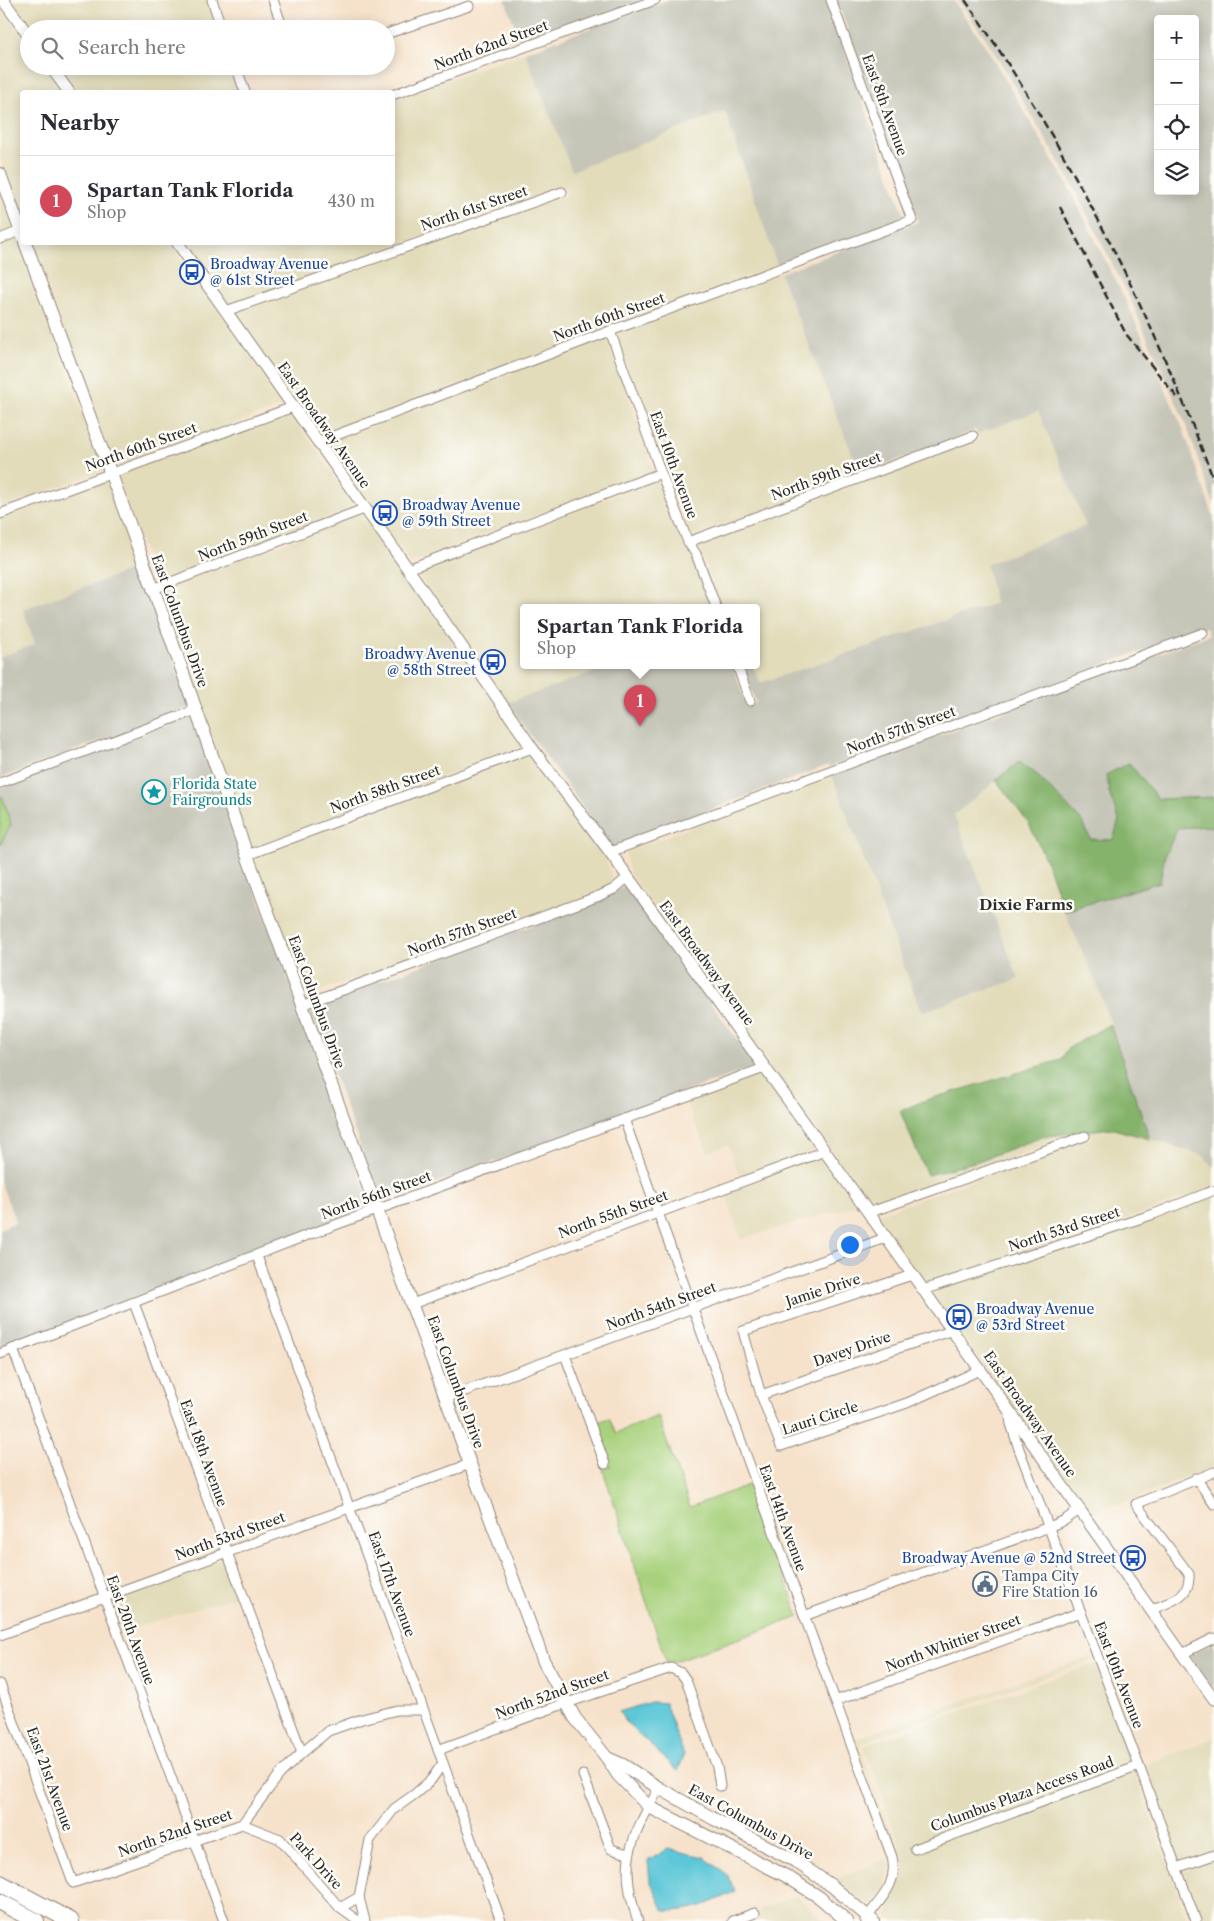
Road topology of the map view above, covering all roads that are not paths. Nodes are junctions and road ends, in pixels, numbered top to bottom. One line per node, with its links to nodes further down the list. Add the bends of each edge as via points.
1 (3, 0): 9 (street)
2 (212, 0): 7 (street)
3 (273, 0): 8 (street)
4 (655, 0): 15 (street, North 62nd Street)
5 (832, 0): 18 (street, East 8th Avenue)
6 (468, 6): 10 (street)
7 (219, 20)
8 (281, 20)
9 (20, 24)
10 (395, 31)
11 (57, 75): 13 (street)
12 (239, 75): 14 (street)
13 (68, 90)
14 (244, 90)
15 (395, 94)
16 (0, 174): 19 (main road, East Columbus Drive)
17 (562, 192): 24 (street, North 61st Street)
18 (912, 220): 25 (street, North 60th Street)
19 (20, 227)
20 (20, 236): 21 (street)
21 (0, 239)
22 (27, 245): 29 (main road, East Columbus Drive)
23 (178, 245): 24 (street, East Broadway Avenue)
24 (226, 311): 26 (street, East Broadway Avenue)
25 (610, 331): 28 (street, North 60th Street); 30 (street, East 10th Avenue)
26 (292, 407): 28 (street, East Broadway Avenue); 29 (street, North 60th Street)
27 (973, 436): 33 (street, North 59th Street)
28 (318, 442): 31 (street, East Broadway Avenue)
29 (110, 473): 32 (street, North 60th Street); 35 (main road, East Columbus Drive)
30 (661, 473): 33 (street, East 10th Avenue); 34 (street)
31 (364, 509): 34 (street, East Broadway Avenue); 35 (street, North 59th Street)
32 (0, 514)
33 (688, 542): 36 (street, East 10th Avenue, via 696,554)
34 (408, 569): 41 (street, East Broadway Avenue)
35 (153, 589): 40 (main road, East Columbus Drive)
36 (715, 604)
37 (1203, 633): 43 (street, North 57th Street)
38 (738, 669): 39 (street)
39 (750, 701)
40 (196, 710): 42 (street); 44 (main road, East Columbus Drive)
41 (532, 748): 43 (street, East Broadway Avenue); 44 (street, North 58th Street)
42 (0, 783)
43 (610, 852): 45 (street, East Broadway Avenue)
44 (248, 855): 46 (main road, East Columbus Drive)
45 (627, 878): 46 (street, North 57th Street, via 599,896); 47 (street, East Broadway Avenue)
46 (302, 1005): 52 (main road, East Columbus Drive)
47 (764, 1068): 48 (street, North 56th Street); 50 (street, East Broadway Avenue)
48 (624, 1118): 52 (street, North 56th Street); 53 (street, East 14th Avenue)
49 (1086, 1136): 54 (street)
50 (824, 1151): 53 (street, North 55th Street); 54 (street, East Broadway Avenue)
51 (1212, 1191): 58 (street, North 53rd Street, via 1154,1214)
52 (377, 1209): 56 (street, North 56th Street); 60 (main road, East Columbus Drive)
53 (658, 1212): 60 (street, North 55th Street); 61 (street, East 14th Avenue)
54 (868, 1213): 55 (street, East Broadway Avenue)
55 (886, 1238): 57 (street, East Broadway Avenue); 61 (street, North 54th Street)
56 (257, 1256): 59 (street, North 56th Street); 76 (street, East 17th Avenue)
57 (912, 1275): 58 (street, East Broadway Avenue); 62 (street, Jamie Drive)
58 (923, 1290): 63 (street, East Broadway Avenue)
59 (134, 1303): 64 (street, North 56th Street); 79 (street, East 18th Avenue)
60 (412, 1304): 69 (main road, East Columbus Drive)
61 (694, 1309): 66 (street, North 54th Street); 83 (street, East 14th Avenue)
62 (743, 1331): 68 (street, Lauri Circle)
63 (952, 1332): 67 (street, East Broadway Avenue); 68 (street, Davey Drive)
64 (13, 1349): 65 (street, North 56th Street); 80 (street, East 20th Avenue)
65 (0, 1354)
66 (565, 1355): 69 (street, North 54th Street); 72 (street)
67 (980, 1370): 68 (street, Lauri Circle, via 907,1403 781,1446); 70 (street, East Broadway Avenue)
68 (761, 1395)
69 (446, 1398): 71 (main road, East Columbus Drive)
70 (1009, 1410): 77 (street, East Broadway Avenue); 78 (street, East 10th Avenue, via 1011,1424)
71 (470, 1464): 76 (street, North 53rd Street); 90 (main road, East Columbus Drive, via 537,1644)
72 (605, 1464)
73 (1214, 1472): 74 (street)
74 (1196, 1478): 75 (street); 81 (street, via 1136,1504 1189,1574 1186,1592)
75 (1214, 1504)
76 (349, 1508): 79 (street, North 53rd Street); 91 (street, East 17th Avenue)
77 (1079, 1510): 78 (street); 81 (street, East Broadway Avenue)
78 (1049, 1527): 82 (street, East 10th Avenue); 83 (street)
79 (227, 1552): 80 (street, North 53rd Street); 93 (street, East 18th Avenue)
80 (104, 1596): 84 (street, North 53rd Street); 102 (street, East 20th Avenue)
81 (1150, 1610): 86 (street, East Broadway Avenue)
82 (1081, 1612): 89 (street, North Whittier Street); 96 (street, East 10th Avenue)
83 (804, 1616): 89 (street, East 14th Avenue)
84 (0, 1635)
85 (1214, 1638): 86 (street)
86 (1182, 1654): 88 (street, East Broadway Avenue)
87 (0, 1684): 108 (street, East 21st Avenue)
88 (1214, 1699)
89 (835, 1701): 113 (street, East 14th Avenue, via 894,1866 885,1896)
90 (565, 1703): 92 (street, North 52nd Street); 94 (main road, East Columbus Drive); 98 (street, North 52nd Street, via 662,1670 676,1669 686,1680 717,1767)
91 (423, 1710): 92 (street, East 17th Avenue); 93 (street, North 52nd Street, via 397,1710 328,1731)
92 (438, 1750): 95 (street, East 17th Avenue)
93 (302, 1753): 101 (street, North 52nd Street, via 280,1774)
94 (607, 1758): 99 (main road, East Columbus Drive, via 630,1768); 100 (main road, East Columbus Drive, via 618,1775)
95 (443, 1763): 109 (street, Park Drive, via 431,1780 394,1809 370,1840); 119 (street, East 17th Avenue)
96 (1139, 1766): 103 (street, Columbus Plaza Access Road); 106 (street, East 10th Avenue)
97 (583, 1775): 104 (street, via 611,1849)
98 (720, 1786)
99 (659, 1788): 100 (street); 113 (main road, East Columbus Drive, via 795,1861 832,1886)
100 (649, 1807): 104 (street, via 635,1832); 122 (main road, East Columbus Drive, via 786,1876)
101 (242, 1824): 102 (street, North 52nd Street); 111 (street, Park Drive, via 280,1839)
102 (194, 1840): 108 (street, North 52nd Street); 116 (street, East 20th Avenue)
103 (915, 1849)
104 (628, 1854): 120 (street, via 630,1901)
105 (1214, 1855): 106 (street)
106 (1176, 1868): 123 (street, East 10th Avenue)
107 (0, 1883): 115 (highway)
108 (73, 1883)
109 (359, 1897): 111 (street, Park Drive); 118 (street, Park Drive)
110 (0, 1902): 114 (highway)
111 (340, 1908): 117 (street, Park Drive)
112 (755, 1913): 121 (street)
113 (868, 1919)
114 (36, 1921)
115 (72, 1921)
116 (224, 1921)
117 (358, 1921)
118 (365, 1921)
119 (501, 1921)
120 (638, 1921)
121 (733, 1921)
122 (847, 1921)
123 (1196, 1921)

